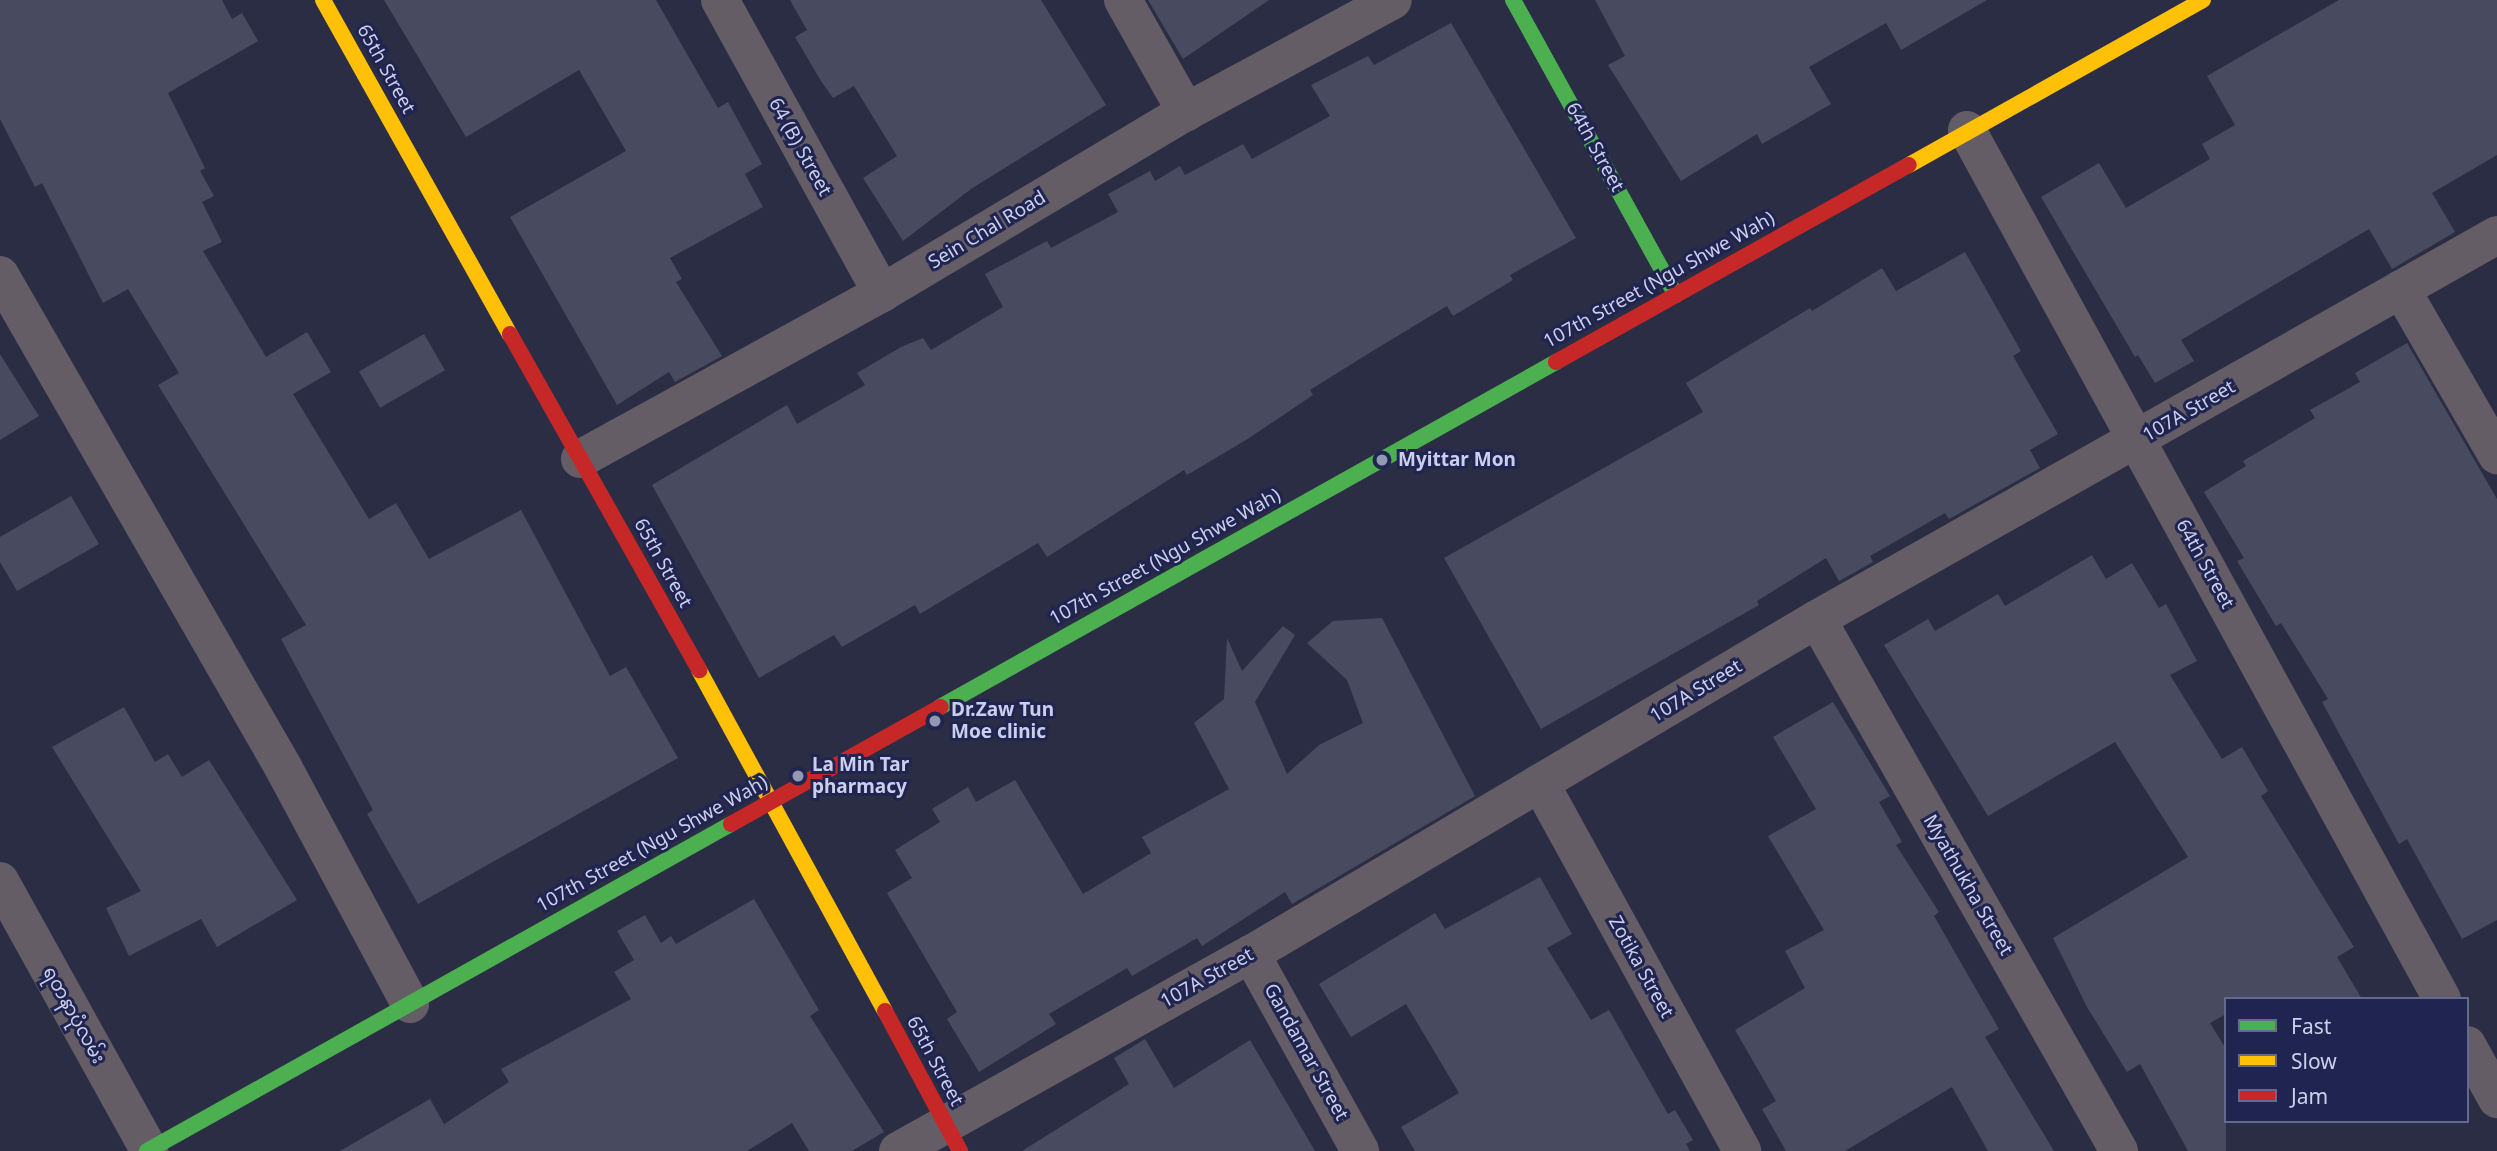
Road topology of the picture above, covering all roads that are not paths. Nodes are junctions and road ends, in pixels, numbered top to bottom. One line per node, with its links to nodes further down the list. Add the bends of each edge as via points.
1 (323, 0): 16 (main road, 65th Street)
2 (720, 0): 12 (street, 64 (B) Street)
3 (1123, 0): 7 (street)
4 (1393, 0): 7 (street, Sein Chal Road)
5 (1513, 0): 13 (main road, 64th Street)
6 (2203, 0): 8 (main road, 107th Street (Ngu Shwe Wah))
7 (1186, 113): 12 (street, Sein Chal Road)
8 (1967, 130): 13 (main road, 107th Street (Ngu Shwe Wah)); 14 (street, 64th Street)
9 (2497, 235): 11 (street, 107A Street)
10 (0, 275): 23 (street, via 283,767)
11 (2401, 289): 14 (street, 107A Street); 15 (street)
12 (882, 293): 16 (street, Sein Chal Road)
13 (1676, 295): 19 (main road, 107th Street (Ngu Shwe Wah))
14 (2138, 440): 17 (street, 107A Street); 22 (street, 64th Street)
15 (2497, 456)
16 (580, 459): 19 (main road, 65th Street)
17 (1817, 619): 18 (street, 107A Street); 31 (street, Myathukha Street)
18 (1540, 783): 21 (street, 107A Street); 30 (street, Zotika Street)
19 (772, 801): 23 (main road, 107th Street (Ngu Shwe Wah)); 26 (main road, 65th Street)
20 (0, 881): 27 (street, ရတနာပုံလမ်း)
21 (1251, 954): 26 (street, 107A Street); 29 (street, Gandamar Street)
22 (2441, 997)
23 (410, 1004): 27 (main road, 107th Street (Ngu Shwe Wah))
24 (2469, 1049): 25 (street)
25 (2497, 1099)
26 (953, 1138): 28 (street, 107A Street)
27 (148, 1150)
28 (898, 1151)
29 (1360, 1151)
30 (1742, 1151)
31 (2119, 1151)

